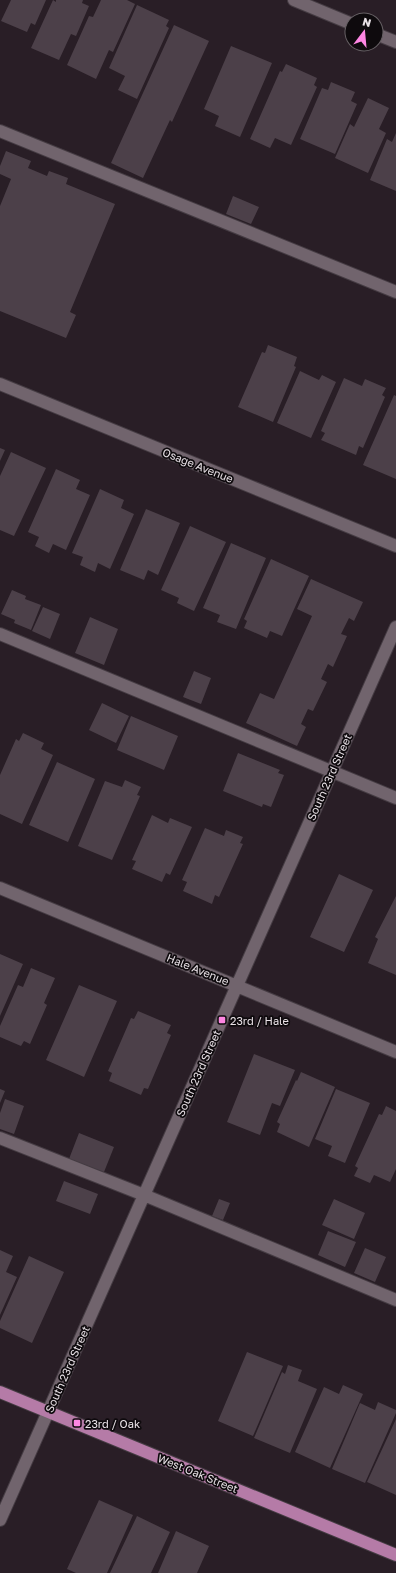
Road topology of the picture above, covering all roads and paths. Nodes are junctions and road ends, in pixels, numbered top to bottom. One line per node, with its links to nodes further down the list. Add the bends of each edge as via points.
1 (294, 0): 2 (street)
2 (344, 21)
3 (384, 37): 4 (street)
4 (396, 42)
5 (0, 131): 6 (street)
6 (396, 292)
7 (0, 384): 8 (street, Osage Avenue)
8 (396, 546)
9 (396, 627): 11 (street, South 23rd Street)
10 (0, 634): 11 (street)
11 (332, 771): 12 (street); 14 (street, South 23rd Street)
12 (396, 798)
13 (0, 888): 14 (street, Hale Avenue)
14 (237, 985): 15 (street, Hale Avenue); 17 (street, South 23rd Street)
15 (396, 1052)
16 (0, 1138): 17 (street)
17 (144, 1195): 18 (street); 20 (street, South 23rd Street)
18 (396, 1300)
19 (0, 1392): 20 (main road, West Oak Street)
20 (48, 1411): 21 (street, South 23rd Street); 22 (main road, West Oak Street)
21 (0, 1520)
22 (396, 1555)

